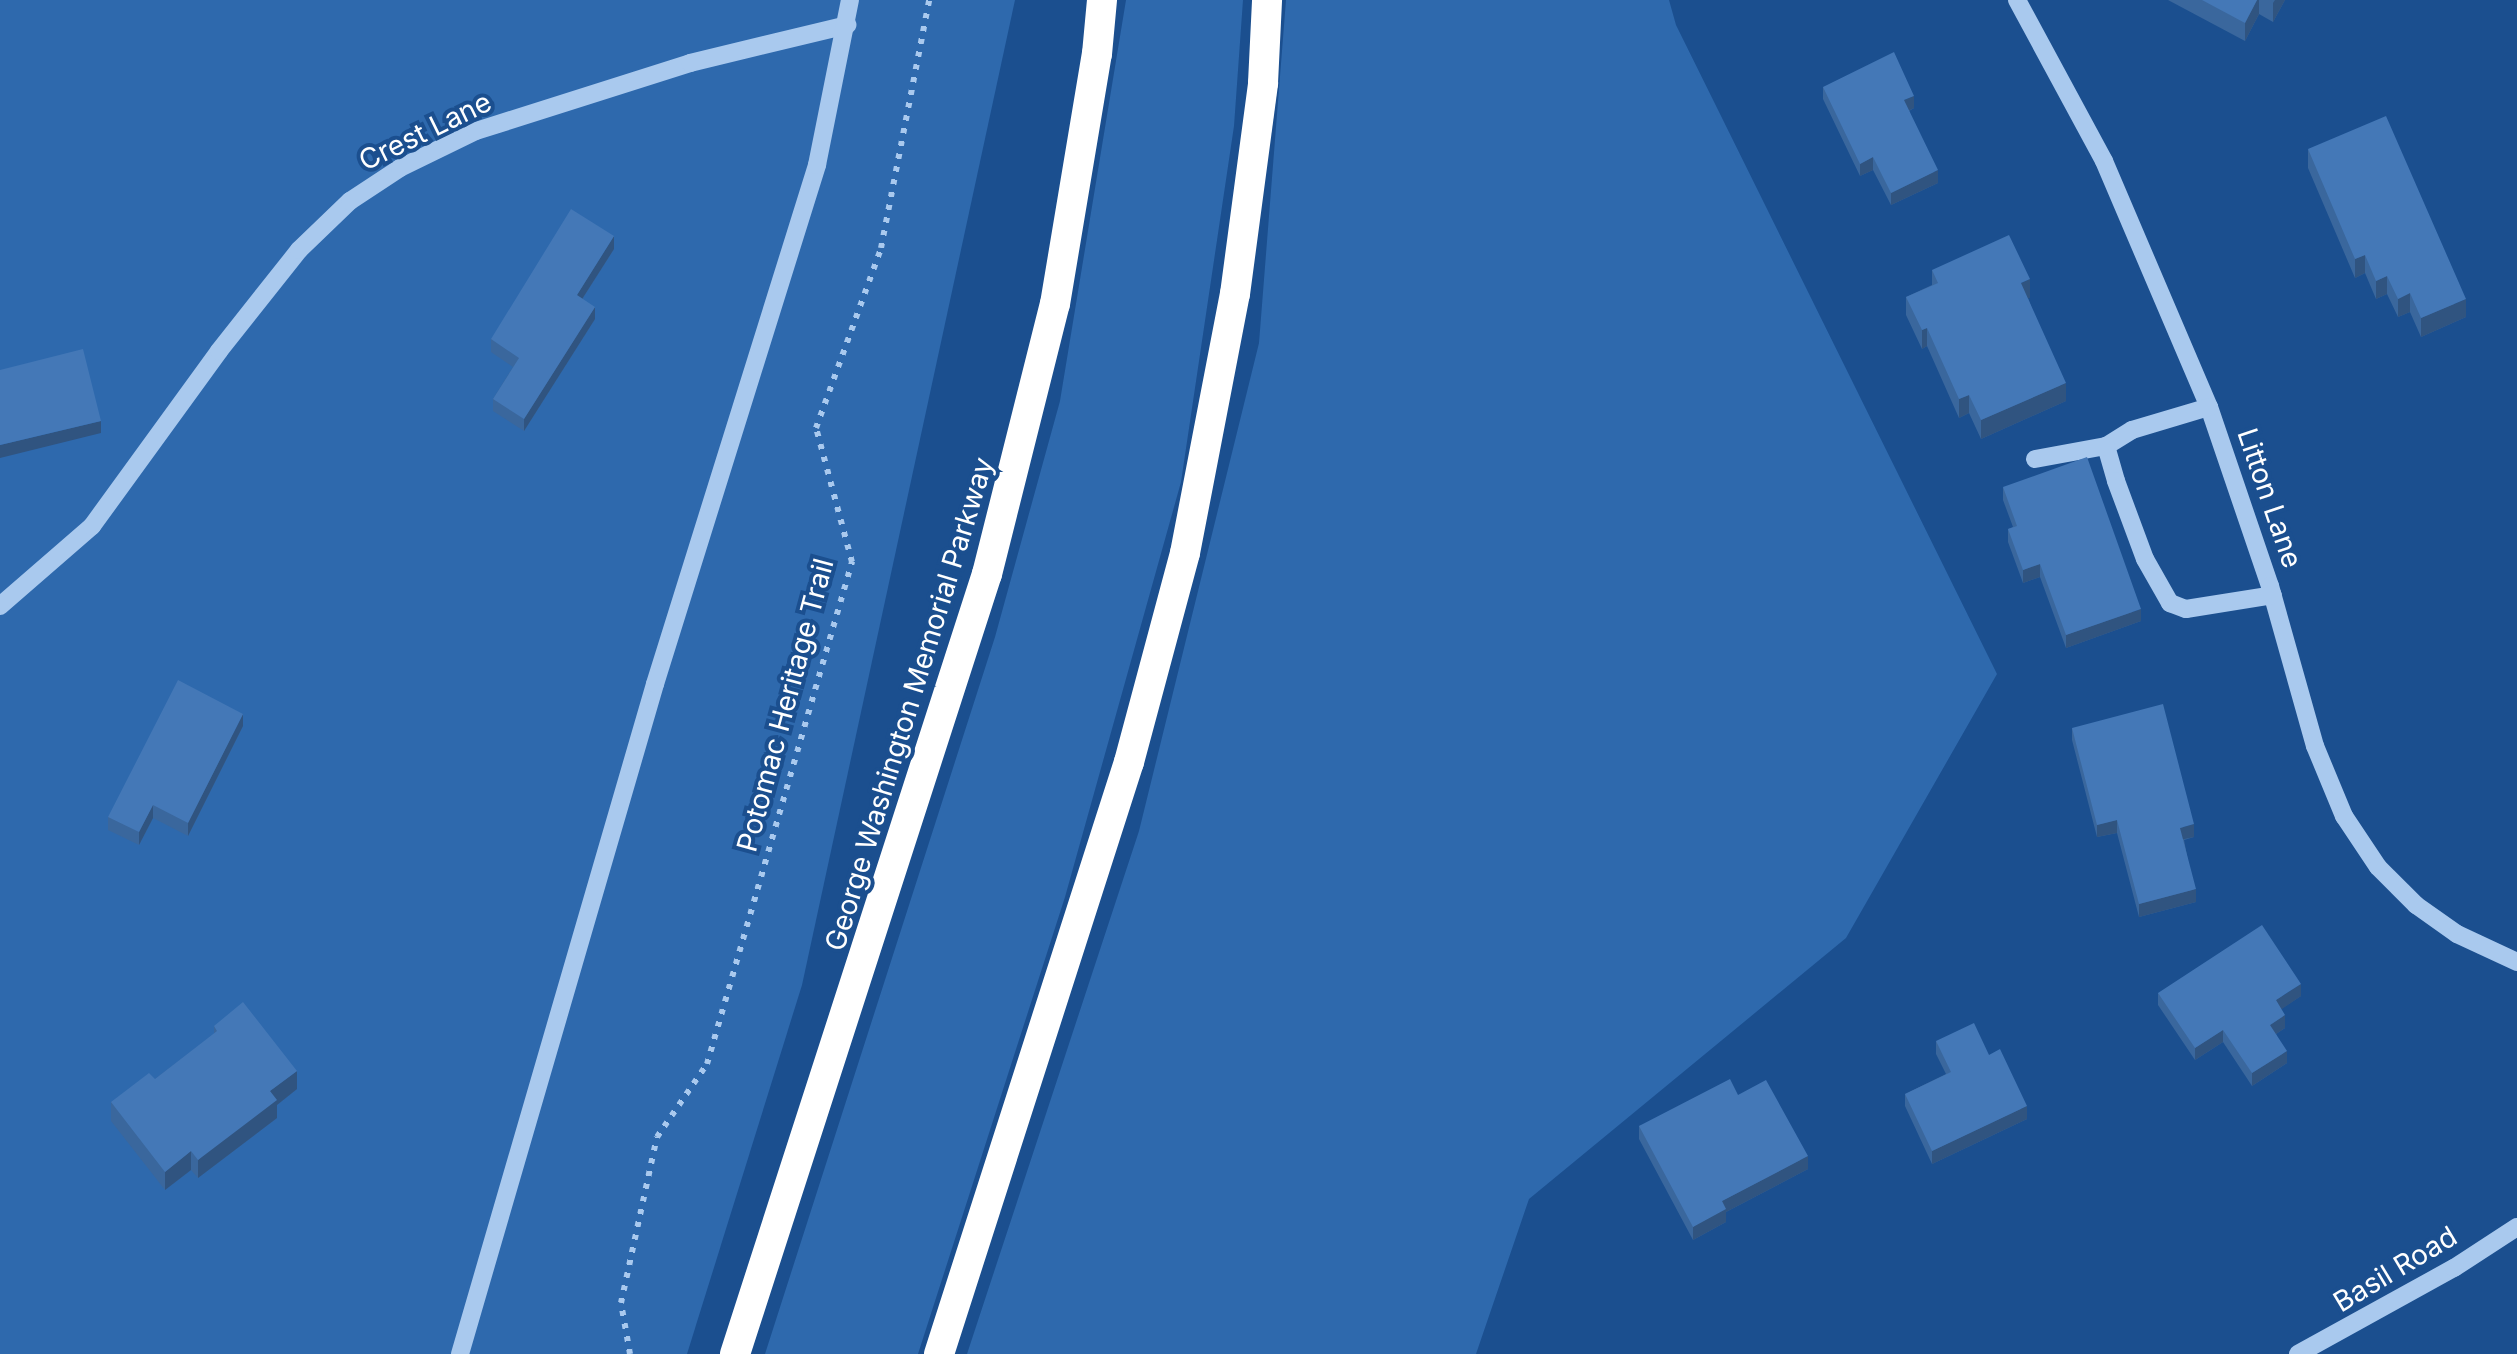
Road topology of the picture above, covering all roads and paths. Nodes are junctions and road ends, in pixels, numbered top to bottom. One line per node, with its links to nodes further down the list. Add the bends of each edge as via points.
1 (850, 0): 6 (street)
2 (929, 0): 15 (path, Potomac Heritage Trail, via 881,248 816,428 852,562 707,1064 657,1137 620,1302)
3 (1102, 0): 16 (highway, George Washington Memorial Parkway, via 1055,304 988,574)
4 (1267, 0): 17 (highway, via 1263,83 1235,294 1185,553 1130,762)
5 (2017, 0): 7 (street, Litton Lane, via 2104,161)
6 (847, 25): 11 (street, Crest Lane, via 690,63 476,131 350,200 299,250 219,351 92,526); 14 (street, via 817,166 655,684)
7 (2208, 408): 8 (street, via 2132,430); 10 (street, Litton Lane)
8 (2106, 446): 9 (street); 10 (street, via 2145,559 2170,603 2186,609)
9 (2035, 459)
10 (2273, 595): 12 (street, Litton Lane, via 2315,746 2352,829 2416,905)
11 (0, 606)
12 (2517, 962)
13 (2517, 1226): 18 (street, Basil Road)
14 (460, 1354)
15 (630, 1354)
16 (735, 1354)
17 (939, 1354)
18 (2298, 1354)

